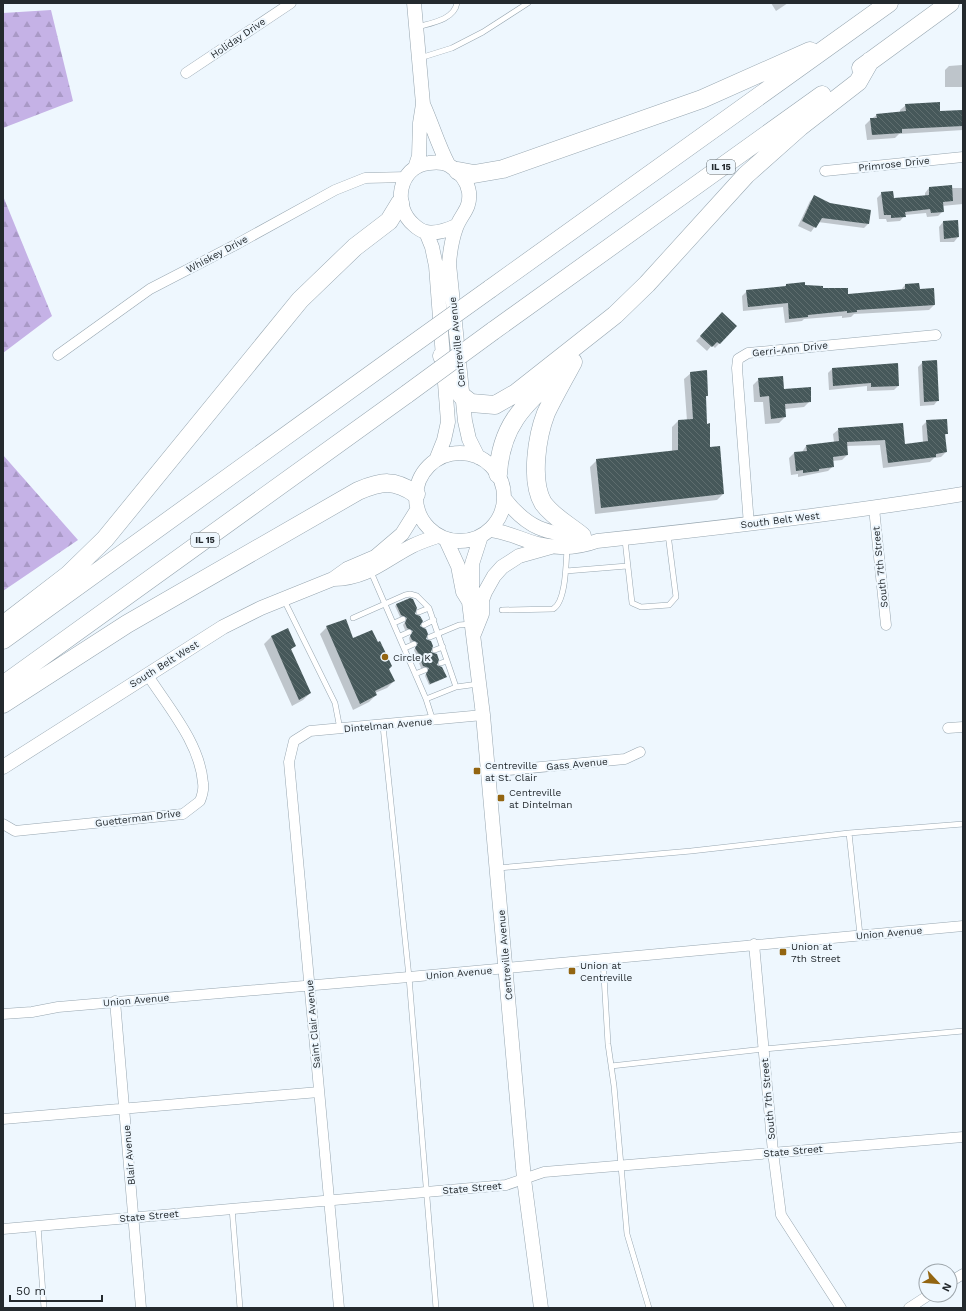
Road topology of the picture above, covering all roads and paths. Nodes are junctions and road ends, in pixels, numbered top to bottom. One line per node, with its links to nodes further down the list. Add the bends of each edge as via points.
1 (291, 3): 11 (street, Holiday Drive)
2 (414, 3): 7 (main road, Centreville Avenue)
3 (457, 3): 7 (lane, via 454,12 443,20)
4 (528, 3): 9 (lane, via 483,32 452,48)
5 (889, 3): 8 (highway)
6 (950, 3): 10 (highway, IL 15)
7 (416, 28): 9 (main road, Centreville Avenue)
8 (828, 47): 14 (highway, via 805,52 702,100 503,169 474,174); 63 (highway, bridge)
9 (419, 58): 12 (main road, Centreville Avenue)
10 (870, 60): 21 (highway, via 858,82 800,127 746,175 647,284); 76 (highway, IL 15, bridge)
11 (186, 73)
12 (423, 104): 14 (main road, Centreville Avenue, via 436,139); 16 (main road, Centreville Avenue, via 419,156)
13 (963, 157): 15 (street, Primrose Drive)
14 (453, 168): 16 (main road, via 436,162 425,163); 19 (main road, Centreville Avenue, via 465,180 469,192 469,204)
15 (824, 171)
16 (411, 172): 17 (street, Whiskey Drive); 18 (main road, Centreville Avenue)
17 (386, 178): 18 (street, via 394,184); 23 (street, Whiskey Drive, via 365,178 335,190 150,289)
18 (400, 198): 20 (main road, via 408,220); 56 (highway, via 389,220 355,247 300,300 100,544 68,575)
19 (456, 226): 20 (main road, via 441,232); 26 (main road, Centreville Avenue, via 449,264)
20 (426, 232): 24 (main road, Centreville Avenue, via 436,266)
21 (615, 315): 25 (highway, via 598,341); 26 (highway, via 505,401 486,405 471,403)
22 (936, 335): 34 (street, Gerri-Ann Drive, via 748,353 738,359)
23 (58, 356)
24 (442, 356): 26 (highway, via 449,368 453,384); 28 (main road, Centreville Avenue, via 448,422)
25 (573, 362): 29 (highway, via 543,387 512,422 499,453); 39 (highway, via 546,415 539,440 536,469 537,485 543,502)
26 (462, 396): 27 (main road, Centreville Avenue, via 469,439)
27 (478, 457): 28 (main road, via 464,454 449,455); 29 (main road)
28 (436, 460): 32 (main road, South Belt West, via 423,474)
29 (498, 474): 31 (main road, South Belt West, via 503,485)
30 (963, 494): 33 (main road, South Belt West)
31 (504, 498): 35 (main road, South Belt West, via 500,515); 39 (main road, South Belt West, via 516,514 527,522 545,531)
32 (416, 502): 37 (main road, via 425,524); 44 (main road, South Belt West, via 402,534 388,547); 79 (highway, via 402,485 394,483 381,483 358,491 141,616)
33 (874, 508): 34 (main road, South Belt West); 57 (street, South 7th Street)
34 (749, 525): 36 (main road, South Belt West)
35 (486, 533): 37 (main road, South Belt West, via 462,542); 40 (main road, South Belt West, via 511,534 538,544); 47 (main road, Centreville Avenue, via 472,564 472,590)
36 (668, 533): 38 (main road, South Belt West); 41 (lane, via 676,597 669,605 641,607 632,603)
37 (442, 538): 42 (main road, South Belt West, via 412,546); 47 (main road, Centreville Avenue, via 458,566 463,592)
38 (624, 538): 39 (main road, South Belt West); 41 (lane)
39 (579, 540): 40 (main road, South Belt West); 43 (lane)
40 (552, 546): 58 (main road, via 519,556 502,567 484,592 482,614)
41 (628, 566): 43 (lane)
42 (371, 571): 44 (main road, South Belt West, via 350,578); 46 (lane)
43 (566, 571): 49 (lane, via 557,607)
44 (333, 579): 45 (main road, South Belt West)
45 (283, 599): 73 (main road, South Belt West, via 223,627); 85 (lane, via 335,703)
46 (385, 602): 48 (lane, via 410,594); 51 (lane); 54 (lane)
47 (469, 602): 58 (main road, Centreville Avenue)
48 (429, 608): 50 (lane); 53 (lane)
49 (502, 610)
50 (419, 612)
51 (353, 618)
52 (403, 619): 54 (lane)
53 (434, 620): 55 (lane); 60 (lane)
54 (394, 623): 61 (lane)
55 (424, 624)
56 (3, 625)
57 (886, 625)
58 (472, 630): 60 (lane, via 459,625); 75 (main road, Centreville Avenue)
59 (408, 632): 61 (lane)
60 (439, 634): 62 (lane); 65 (lane)
61 (400, 636): 66 (lane)
62 (430, 637)
63 (3, 640)
64 (414, 644): 66 (lane)
65 (443, 646): 67 (lane); 70 (lane)
66 (405, 648): 69 (lane)
67 (435, 650)
68 (419, 657): 69 (lane)
69 (410, 661): 74 (lane)
70 (447, 661): 71 (lane); 77 (lane)
71 (441, 663)
72 (425, 670): 74 (lane)
73 (147, 674): 88 (main road, South Belt West); 90 (street, Guetterman Drive, via 184,730 198,760 204,784 200,801 183,814 22,830 15,830)
74 (415, 674): 78 (lane)
75 (479, 684): 77 (lane); 80 (main road, Centreville Avenue)
76 (3, 685)
77 (456, 687): 78 (lane)
78 (426, 699): 81 (lane)
79 (3, 704)
80 (483, 715): 81 (street, Dintelman Avenue); 89 (main road, Centreville Avenue)
81 (432, 720): 82 (street, Dintelman Avenue)
82 (383, 726): 85 (street, Dintelman Avenue); 99 (lane)
83 (963, 727): 84 (street)
84 (948, 728)
85 (340, 729): 86 (street, Dintelman Avenue, via 310,731)
86 (294, 741): 100 (street, Saint Clair Avenue, via 289,762)
87 (640, 752): 89 (street, Gass Avenue, via 625,759)
88 (3, 767)
89 (488, 772): 93 (main road, Centreville Avenue)
90 (3, 824)
91 (963, 824): 92 (lane)
92 (849, 833): 93 (lane, via 691,852); 95 (lane)
93 (497, 868): 98 (main road, Centreville Avenue)
94 (963, 926): 95 (street, Union Avenue)
95 (860, 935): 96 (street, Union Avenue)
96 (754, 944): 97 (street, Union Avenue); 104 (street, South 7th Street)
97 (603, 959): 98 (street, Union Avenue); 105 (lane)
98 (506, 968): 99 (street, Union Avenue); 112 (main road, Centreville Avenue)
99 (409, 977): 100 (street, Union Avenue); 113 (lane)
100 (310, 986): 101 (street, Union Avenue); 106 (street, Saint Clair Avenue)
101 (115, 1002): 102 (street, Union Avenue, via 58,1006 32,1012); 107 (street, Blair Avenue)
102 (3, 1014)
103 (963, 1031): 104 (lane)
104 (764, 1048): 105 (lane); 110 (street, South 7th Street)
105 (611, 1066): 111 (lane)
106 (319, 1092): 107 (street); 114 (street, Saint Clair Avenue)
107 (125, 1109): 108 (street); 116 (street, Blair Avenue)
108 (3, 1119)
109 (963, 1137): 110 (street, State Street)
110 (773, 1152): 111 (street, State Street); 127 (street, South 7th Street, via 781,1215)
111 (620, 1166): 112 (street, State Street, via 544,1172); 126 (lane, via 627,1234)
112 (524, 1179): 113 (street, State Street, via 506,1185); 125 (main road, Centreville Avenue)
113 (427, 1192): 114 (street, State Street); 124 (lane)
114 (329, 1199): 115 (street, State Street); 123 (street, Saint Clair Avenue)
115 (232, 1208): 116 (street, State Street); 122 (lane)
116 (134, 1218): 117 (street, State Street); 121 (street, Blair Avenue)
117 (38, 1226): 118 (street, State Street); 120 (lane)
118 (3, 1229)
119 (918, 1302): 128 (street)
120 (44, 1308)
121 (141, 1308)
122 (240, 1308)
123 (339, 1308)
124 (436, 1308)
125 (541, 1308)
126 (649, 1308)
127 (841, 1308)
128 (909, 1308)

